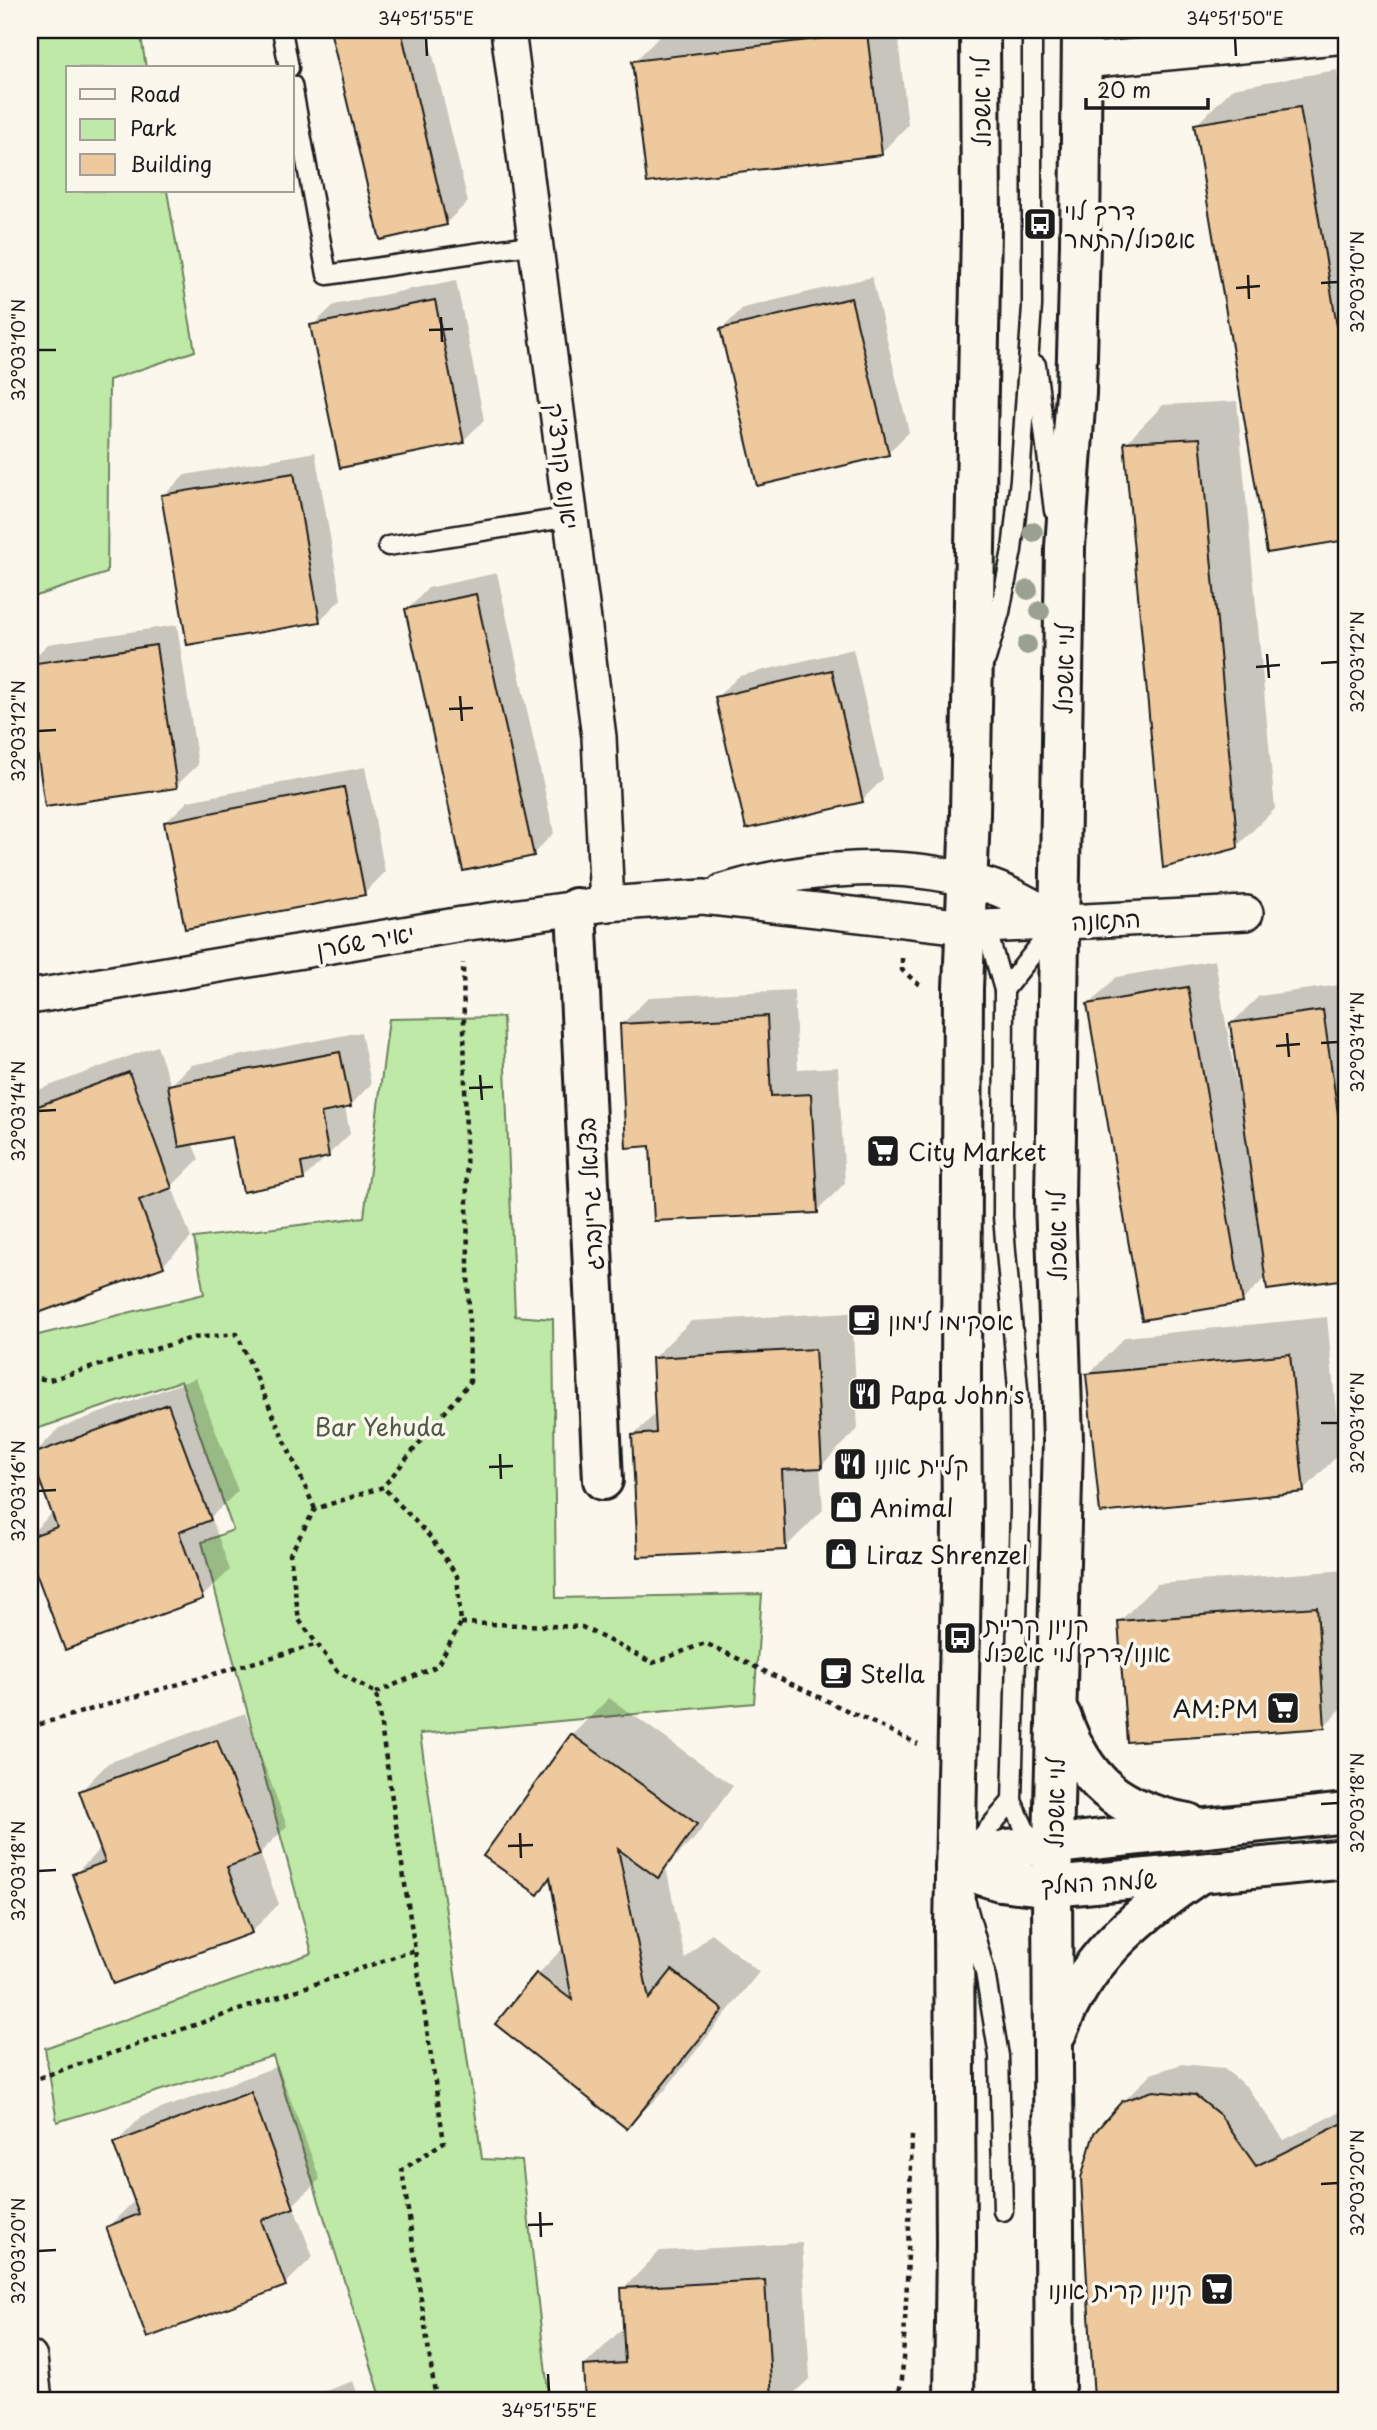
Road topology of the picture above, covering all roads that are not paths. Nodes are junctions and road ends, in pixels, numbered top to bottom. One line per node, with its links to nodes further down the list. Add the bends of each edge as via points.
1 (282, 30): 7 (lane)
2 (509, 30): 9 (street, יאנוש קורצ'ק)
3 (980, 30): 14 (main road, לוי אשכול)
4 (1032, 30): 10 (lane)
5 (1336, 35): 6 (street)
6 (1083, 45): 13 (main road, לוי אשכול, via 1076,380)
7 (289, 66)
8 (294, 96): 9 (lane, via 327,275)
9 (536, 244): 11 (street, יאנוש קורצ'ק)
10 (1032, 306): 13 (lane, via 1048,477); 14 (lane, via 1012,550 1000,612)
11 (571, 517): 12 (lane); 17 (street, יאנוש קורצ'ק, via 599,737)
12 (388, 546)
13 (1064, 579): 19 (main road, לוי אשכול)
14 (972, 707): 15 (main road, לוי אשכול)
15 (967, 881): 16 (street, יאיר שטרן, via 903,870 814,872); 19 (street, יאיר שטרן, via 1016,897); 20 (main road, לוי אשכול)
16 (703, 897): 17 (street, יאיר שטרן); 20 (street, יאיר שטרן)
17 (591, 906): 22 (street, יאיר שטרן); 23 (main road, בצלאל גרינברג)
18 (1247, 913): 19 (street, התאנה)
19 (1059, 921): 20 (street, התאנה); 21 (lane); 24 (main road, לוי אשכול, via 1055,1198 1063,1441)
20 (976, 927): 21 (lane); 30 (main road, לוי אשכול, via 961,1300)
21 (1004, 990): 25 (lane, via 1003,1217 1020,1455)
22 (30, 997)
23 (603, 1480)
24 (1056, 1692): 27 (main road, via 1076,1754 1108,1793 1166,1819); 28 (main road, לוי אשכול)
25 (1012, 1801): 28 (lane); 30 (lane)
26 (1347, 1813): 27 (main road, שלמה המלך)
27 (1214, 1828): 28 (main road, שלמה המלך)
28 (1043, 1845): 30 (main road, שלמה המלך, via 1008,1849); 32 (main road, לוי אשכול)
29 (1347, 1859): 31 (main road, שלמה המלך)
30 (955, 1867): 32 (main road, שלמה המלך, via 1000,1881); 34 (lane, via 977,1939 999,2056); 36 (main road, לוי אשכול)
31 (1199, 1874): 32 (main road, שלמה המלך); 33 (main road, via 1136,1920 1099,1957 1072,1998)
32 (1052, 1887): 33 (main road, לוי אשכול)
33 (1054, 2040): 40 (main road, לוי אשכול)
34 (1003, 2211)
35 (30, 2358): 37 (street)
36 (954, 2360): 38 (main road); 39 (main road, לוי אשכול)
37 (35, 2400)
38 (939, 2400)
39 (954, 2400)
40 (1055, 2400)

